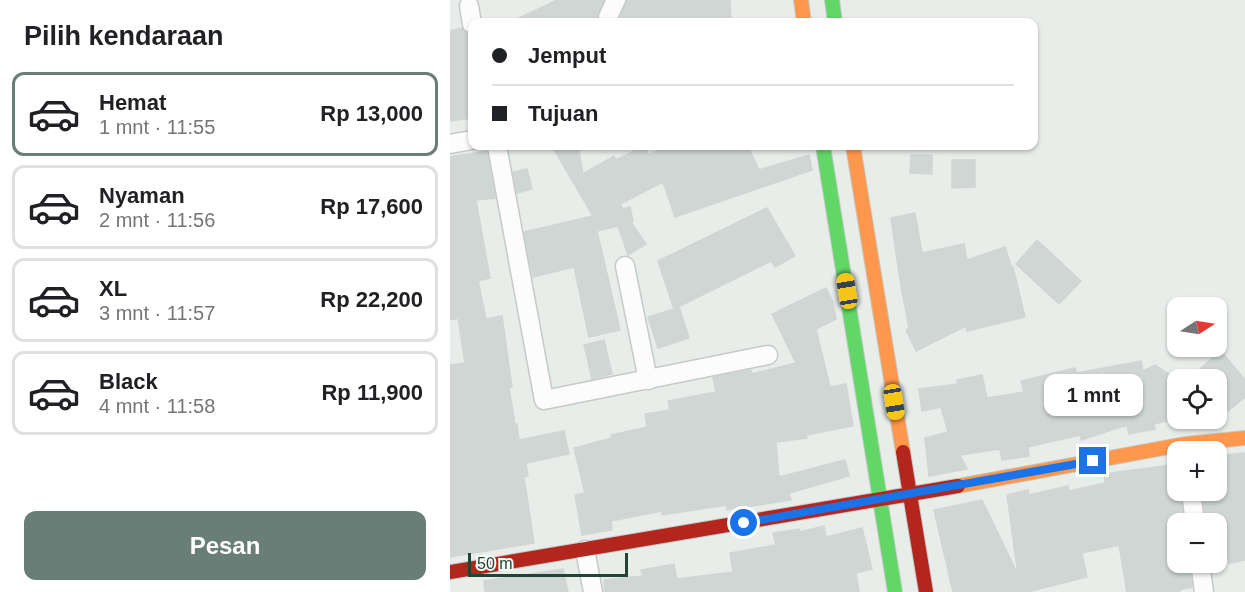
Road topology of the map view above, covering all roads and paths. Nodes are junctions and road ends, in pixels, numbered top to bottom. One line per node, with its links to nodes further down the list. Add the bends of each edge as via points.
1 (616, 0): 6 (street)
2 (801, 0): 7 (street)
3 (832, 0): 8 (street)
4 (469, 6): 5 (street)
5 (471, 18)
6 (608, 18)
7 (803, 18)
8 (834, 18)
9 (468, 141): 10 (street)
10 (450, 144)
11 (498, 150): 16 (street, via 544,400)
12 (824, 150): 21 (street)
13 (854, 150): 20 (street)
14 (625, 266): 16 (street)
15 (768, 355): 16 (street)
16 (648, 380)
17 (1245, 438): 18 (street)
18 (1221, 441)
19 (1167, 451): 20 (street)
20 (909, 495): 21 (street); 27 (street)
21 (880, 500): 22 (street); 26 (street)
22 (585, 550): 23 (street); 25 (street)
23 (450, 572)
24 (1201, 573): 28 (street)
25 (593, 592)
26 (895, 592)
27 (926, 592)
28 (1204, 592)

